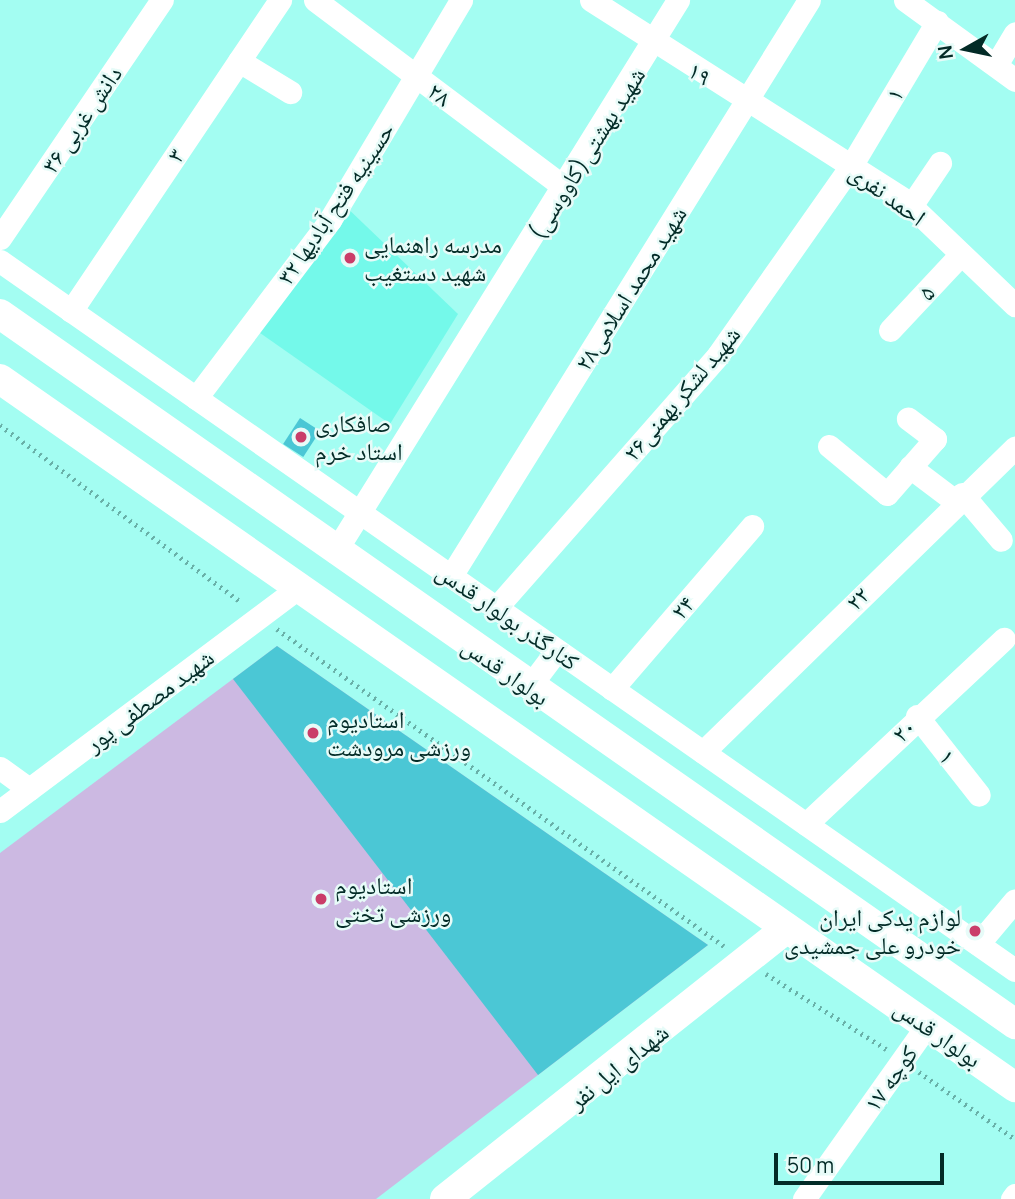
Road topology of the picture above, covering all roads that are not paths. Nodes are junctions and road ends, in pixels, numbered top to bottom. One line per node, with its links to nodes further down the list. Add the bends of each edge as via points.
1 (162, 0): 22 (street, دانش غربی ۳۶)
2 (280, 0): 12 (street, ۳)
3 (315, 0): 14 (street, ۲۸)
4 (461, 0): 14 (street, حسینیه فتح آبادیها ۳۲)
5 (591, 0): 11 (street, ۱۹)
6 (678, 0): 11 (street, شهید بهشتی(کاووسی))
7 (809, 0): 17 (street, شهید محمد اسلامی۲۸)
8 (905, 0): 9 (street)
9 (937, 22): 13 (street); 19 (street, ۱)
10 (1015, 33): 13 (street)
11 (653, 45): 17 (street, ۱۹); 20 (street, شهید بهشتی(کاووسی))
12 (239, 61): 16 (street); 26 (street, ۳)
13 (996, 65): 15 (street)
14 (418, 77): 20 (street, ۲۸); 30 (street, حسینیه فتح آبادیها ۳۲, via 330,220)
15 (1015, 80)
16 (289, 92)
17 (746, 101): 19 (street, احمد نفری); 40 (street, شهید محمد اسلامی۲۸)
18 (940, 163): 21 (street)
19 (851, 166): 21 (street, احمد نفری); 42 (street, شهید لشکر بهمنی۲۶, via 718,355)
20 (565, 188): 36 (street, شهید بهشتی(کاووسی))
21 (911, 206): 23 (street, احمد نفری)
22 (0, 238)
23 (961, 254): 25 (street, احمد نفری); 28 (street, ۵)
24 (0, 261): 26 (street, کنارگذر بولوار قدس)
25 (1015, 305)
26 (71, 311): 30 (street, کنارگذر بولوار قدس)
27 (0, 314): 39 (main road, بولوار قدس)
28 (890, 330)
29 (0, 379): 41 (main road, بولوار قدس)
30 (196, 398): 36 (street, کنارگذر بولوار قدس)
31 (908, 419): 34 (street, via 935,439)
32 (829, 446): 34 (street, via 887,494)
33 (1015, 448): 35 (street, ۲۲)
34 (911, 467): 35 (street)
35 (959, 498): 38 (street); 48 (street, ۲۲)
36 (363, 515): 39 (street, شهید بهشتی(کاووسی)); 40 (street, کنارگذر بولوار قدس)
37 (752, 526): 46 (street, ۲۴)
38 (1001, 540)
39 (335, 552): 45 (main road, بولوار قدس)
40 (451, 576): 42 (street, کنارگذر بولوار قدس)
41 (298, 588): 50 (street, شهید مصطفی پور); 55 (main road, بولوار قدس)
42 (496, 608): 44 (street, کنارگذر بولوار قدس)
43 (1004, 639): 47 (street, ۲۰)
44 (557, 650): 45 (street); 46 (street, کنارگذر بولوار قدس)
45 (529, 687): 58 (main road, بولوار قدس)
46 (612, 689): 48 (street, کنارگذر بولوار قدس)
47 (917, 716): 51 (street, ۱); 53 (street, ۲۰)
48 (703, 752): 53 (street, کنارگذر بولوار قدس)
49 (0, 768): 50 (street)
50 (29, 789): 52 (street, شهید مصطفی پور)
51 (979, 795)
52 (0, 811)
53 (806, 824): 56 (street, کنارگذر بولوار قدس)
54 (1015, 900): 56 (street)
55 (787, 928): 59 (main road, بولوار قدس); 62 (main road, شهدای ایل نفر)
56 (978, 944): 57 (street, کنارگذر بولوار قدس)
57 (1015, 970)
58 (1015, 1024)
59 (927, 1026): 60 (main road, بولوار قدس); 63 (street, کوچه ۱۷)
60 (1015, 1087)
61 (1015, 1195): 64 (street)
62 (445, 1199)
63 (804, 1199)
64 (1012, 1199)

